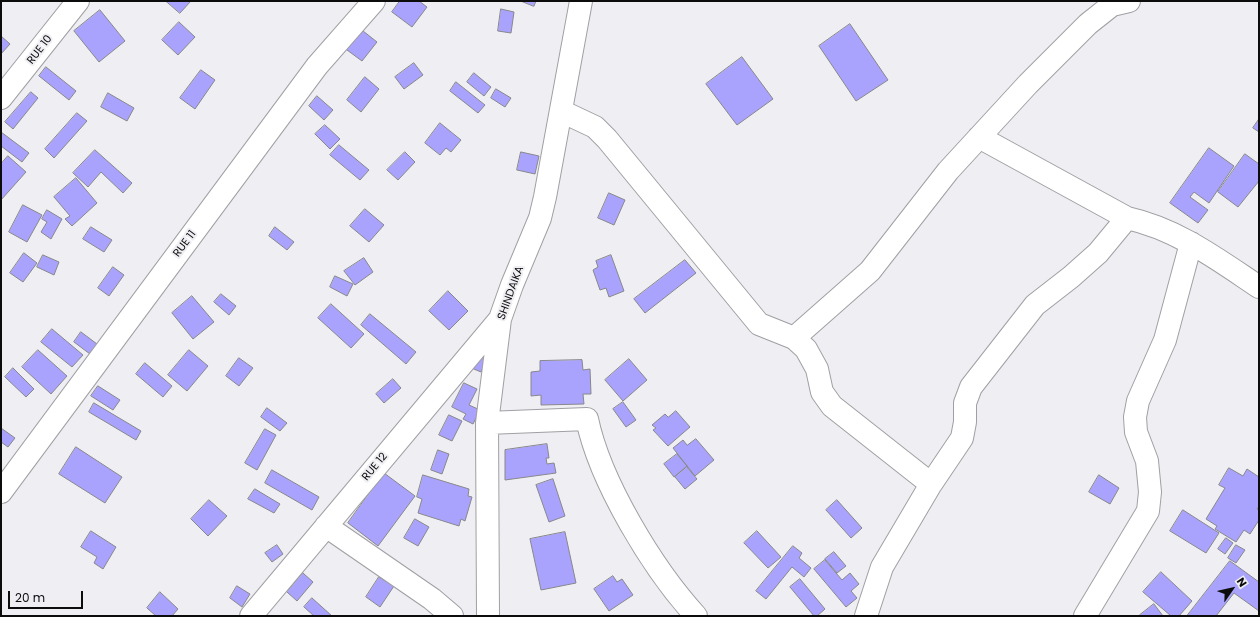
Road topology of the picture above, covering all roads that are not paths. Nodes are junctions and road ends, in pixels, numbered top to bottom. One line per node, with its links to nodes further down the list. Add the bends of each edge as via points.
1 (78, 1): 5 (street, RUE 10)
2 (374, 1): 14 (street, RUE 11, via 317,66)
3 (581, 1): 6 (street, SHINDAIKA)
4 (1128, 1): 7 (street, via 1112,5 1088,24)
5 (1, 98)
6 (561, 111): 11 (street, SHINDAIKA, via 540,218); 12 (street, via 595,127 608,139 759,324)
7 (980, 137): 8 (street); 12 (street, via 948,171 870,271)
8 (1127, 218): 9 (street, via 1147,222); 15 (street, via 1098,253 1035,305 971,387 965,403 962,438)
9 (1191, 242): 10 (street); 22 (street, via 1165,340 1138,401 1135,417 1136,432 1147,461 1150,492 1148,511)
10 (1259, 287)
11 (500, 319): 13 (street, SHINDAIKA); 16 (street, RUE 12)
12 (794, 338): 15 (street, via 806,349 817,369 822,392 832,406)
13 (487, 423): 19 (street, SHINDAIKA); 20 (street, via 587,419 604,469 644,547 666,580)
14 (5, 477)
15 (931, 484): 21 (street, via 882,567)
16 (326, 526): 17 (street, RUE 12); 18 (street, via 432,599)
17 (251, 616)
18 (452, 616)
19 (488, 616)
20 (696, 616)
21 (866, 616)
22 (1085, 616)

